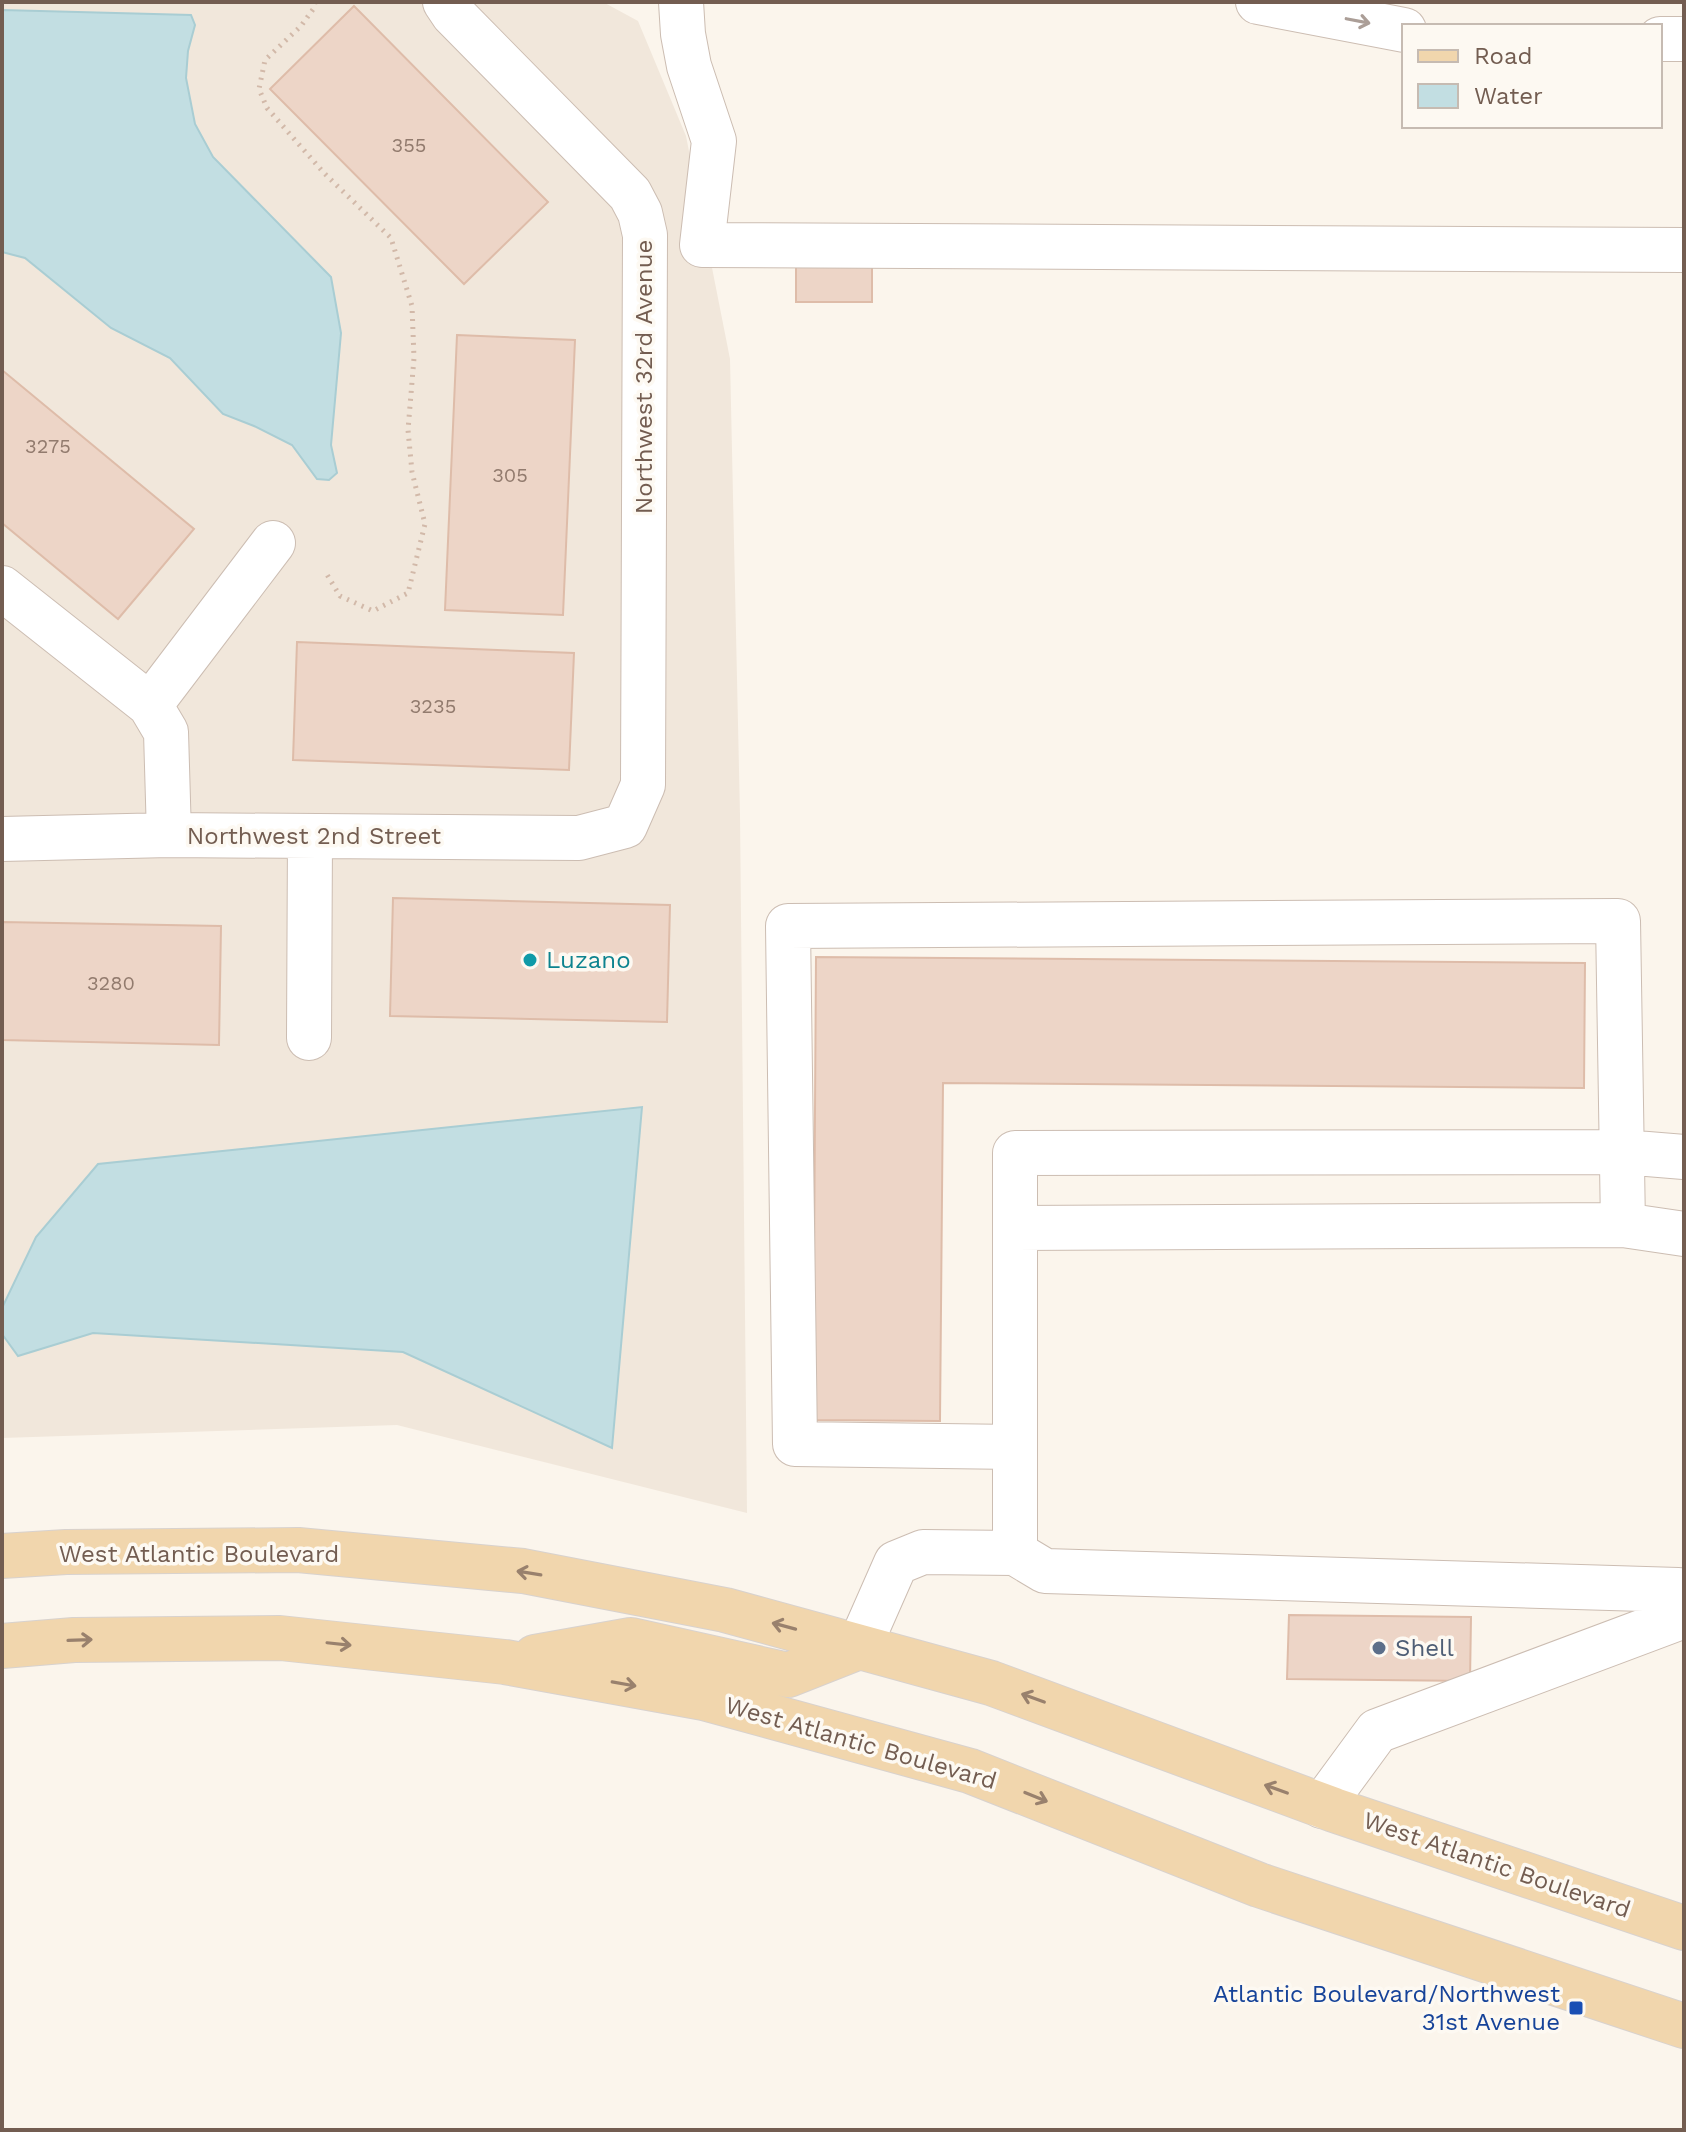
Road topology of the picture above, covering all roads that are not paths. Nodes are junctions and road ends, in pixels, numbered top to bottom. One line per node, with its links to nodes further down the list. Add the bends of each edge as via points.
1 (445, 2): 11 (street, Northwest 32rd Avenue, via 630,194 645,235 643,785)
2 (681, 2): 7 (street, via 689,66 714,141 702,245)
3 (1258, 2): 4 (street, one-way to 4)
4 (1402, 30)
5 (1662, 39): 6 (street)
6 (1684, 39)
7 (1684, 250)
8 (273, 543): 10 (street)
9 (2, 588): 10 (street)
10 (150, 705): 12 (street, via 166,732)
11 (625, 826): 13 (street, Northwest 2nd Street, via 579,838)
12 (169, 835): 13 (street, Northwest 2nd Street); 14 (street, Northwest 2nd Street)
13 (310, 836): 15 (street)
14 (2, 839)
15 (309, 1038)
16 (1623, 1152): 17 (street); 18 (street); 19 (street, via 1015,1153); 21 (street, via 1618,921 788,926 795,1444)
17 (1684, 1157)
18 (1623, 1225): 19 (street); 20 (street)
19 (1015, 1228): 21 (street)
20 (1684, 1234)
21 (1015, 1447): 22 (street)
22 (1015, 1553): 24 (street, via 1045,1571); 27 (street, via 923,1552 896,1563)
23 (2, 1556): 27 (main road, West Atlantic Boulevard, one-way to 23, via 725,1610 523,1571 298,1550)
24 (1684, 1592)
25 (1684, 1616): 29 (street, via 1377,1731)
26 (2, 1646): 28 (main road, West Atlantic Boulevard, one-way to 28, via 280,1638)
27 (859, 1647): 28 (main road, via 788,1675 631,1640); 29 (main road, West Atlantic Boulevard, one-way to 27, via 991,1683)
28 (505, 1662): 31 (main road, West Atlantic Boulevard, one-way to 31, via 704,1698 970,1771 1259,1885)
29 (1322, 1806): 30 (main road, West Atlantic Boulevard)
30 (1684, 1928)
31 (1684, 2026)

